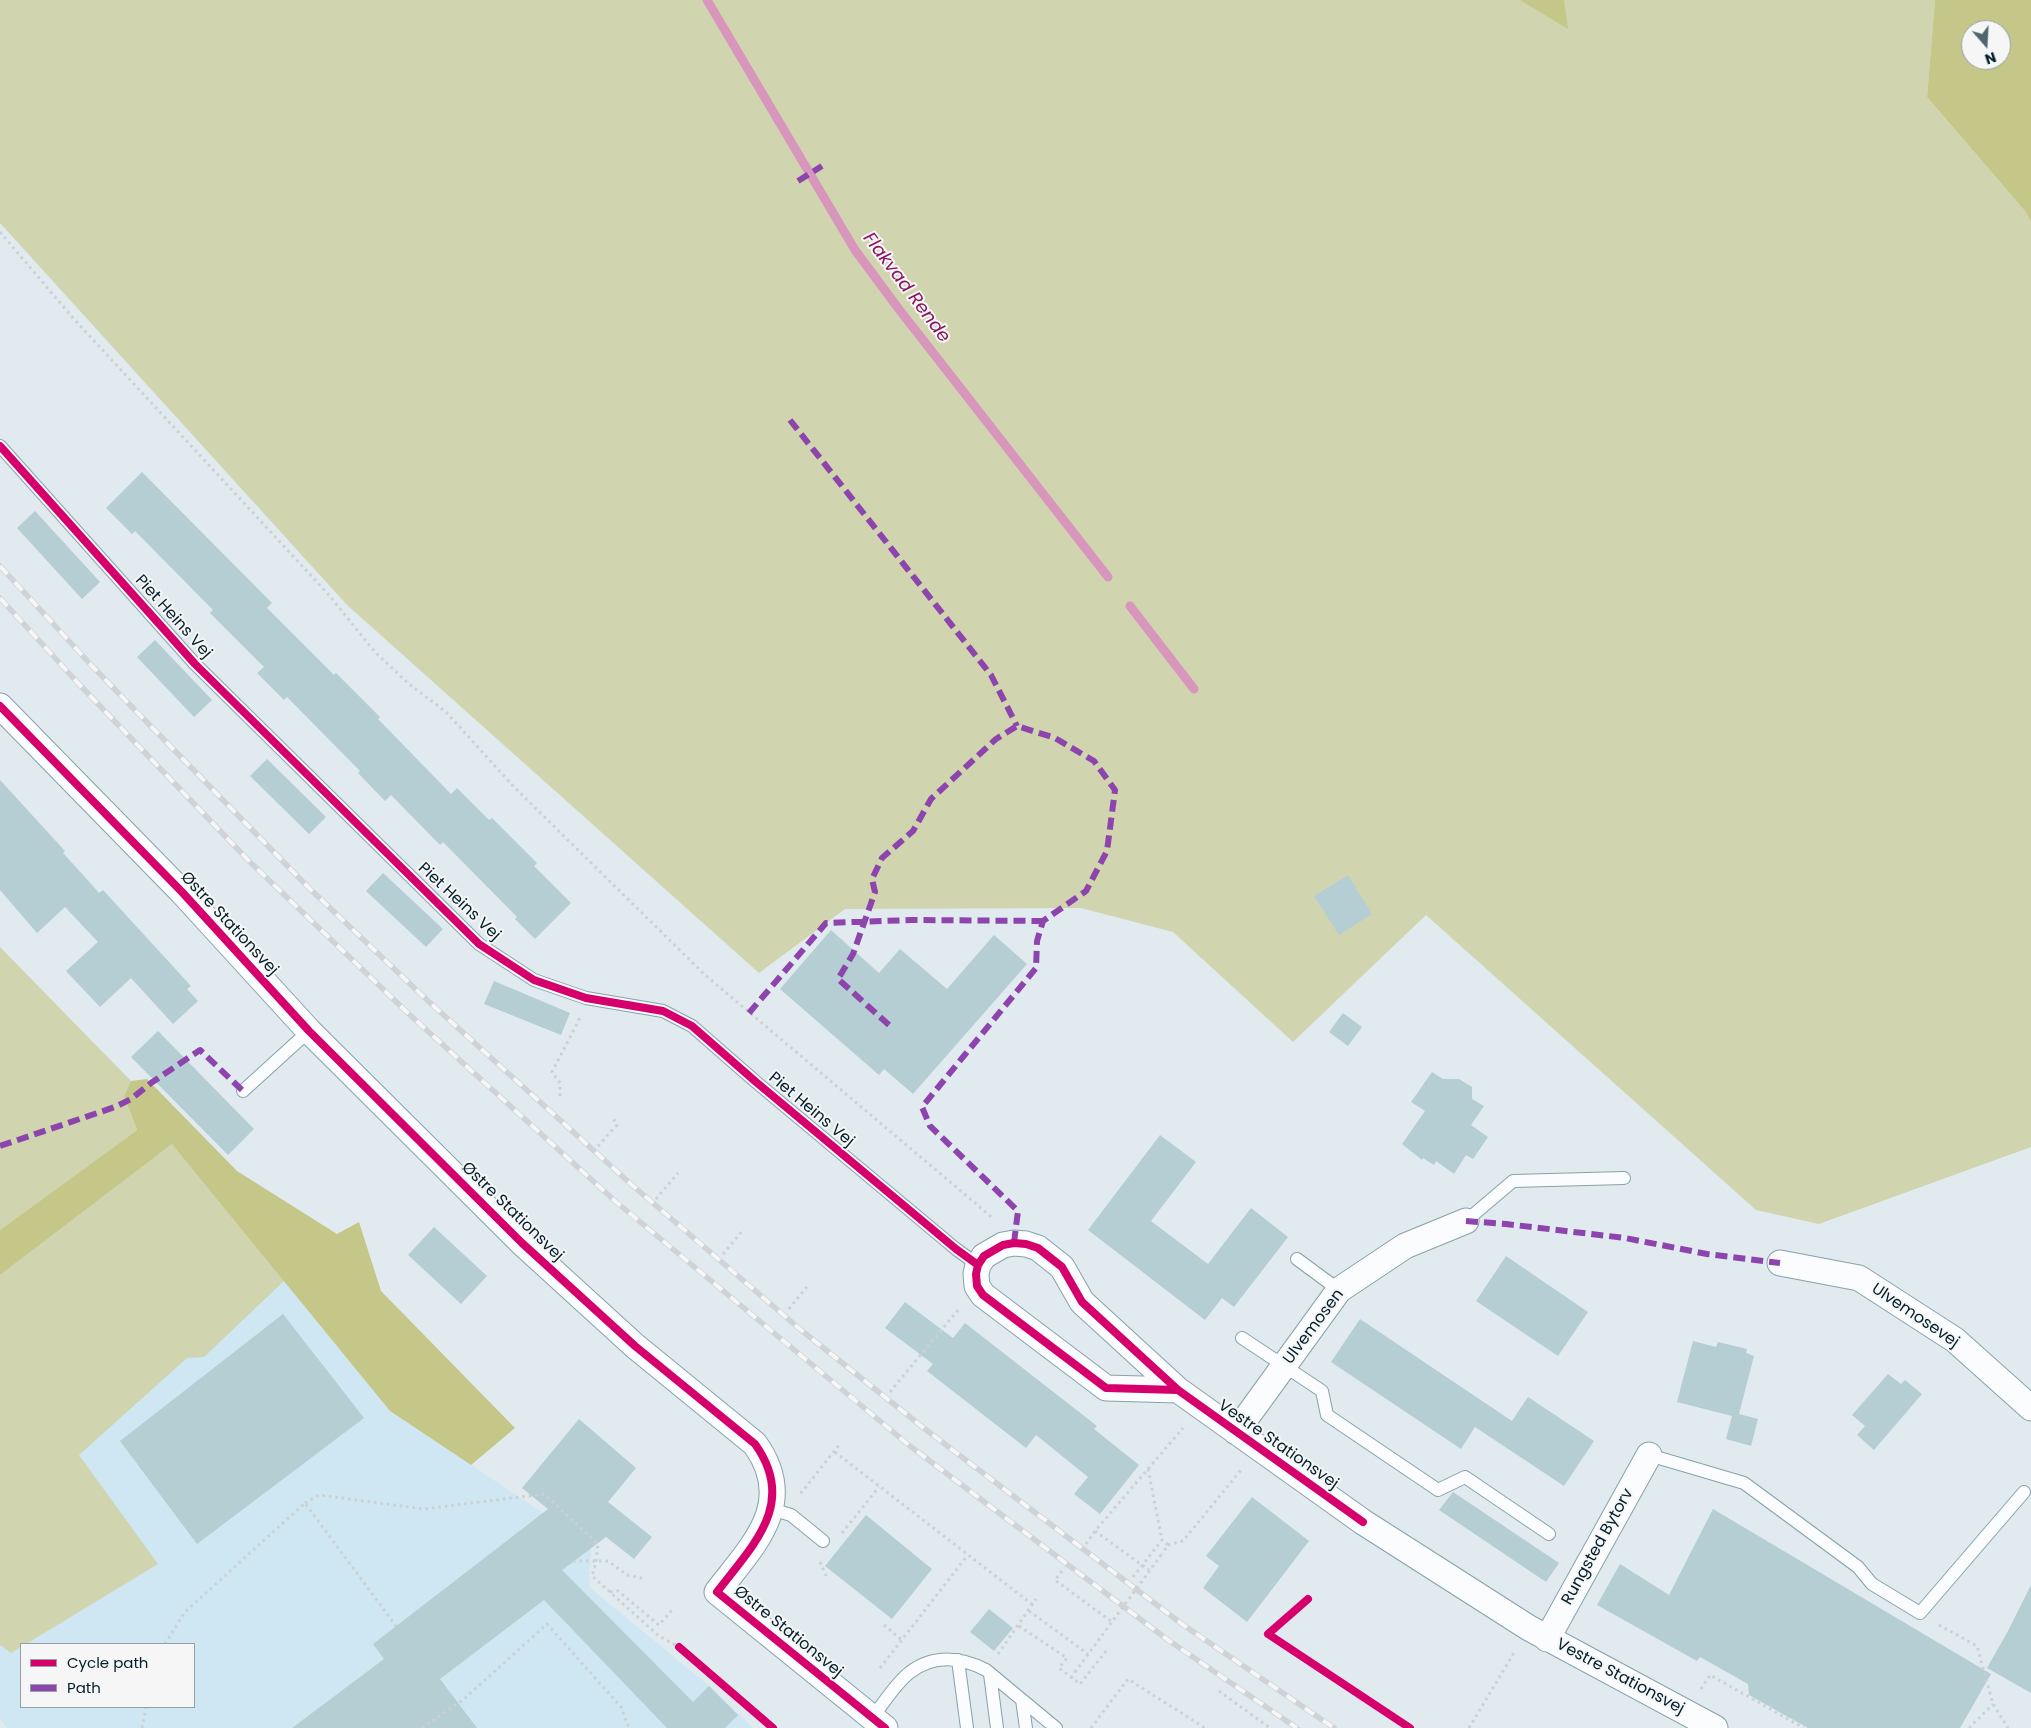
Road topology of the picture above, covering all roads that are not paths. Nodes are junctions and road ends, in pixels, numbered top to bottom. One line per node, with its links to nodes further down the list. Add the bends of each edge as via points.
1 (0, 446): 9 (lane, Piet Heins Vej, via 195,664 479,944 534,980 586,998 663,1011 692,1026)
2 (0, 706): 3 (street, Østre Stationsvej, via 182,892)
3 (309, 1030): 4 (lane); 18 (street, Østre Stationsvej, via 530,1250 636,1346 755,1444 768,1468)
4 (243, 1091)
5 (1624, 1178): 6 (lane, via 1513,1181)
6 (1466, 1221): 10 (street, Ulvemosen, via 1405,1246)
7 (1297, 1259): 10 (lane)
8 (1780, 1262): 14 (street, Ulvemosevej, via 1859,1278 1955,1340)
9 (978, 1265): 13 (street, via 977,1286 982,1295 1106,1388); 13 (street, Vestre Stationsvej, via 984,1256 1003,1245 1026,1244 1038,1248 1062,1267 1082,1302)
10 (1339, 1290): 12 (street, Ulvemosen)
11 (1242, 1338): 12 (lane)
12 (1283, 1367): 15 (street, Ulvemosen); 19 (lane, via 1322,1391 1327,1415 1438,1490 1465,1477)
13 (1178, 1390): 15 (street, Vestre Stationsvej)
14 (2031, 1408)
15 (1236, 1432): 21 (street, Vestre Stationsvej, via 1362,1522)
16 (1648, 1455): 17 (lane, via 1744,1483 1858,1567 1872,1584 1920,1613); 21 (street, Rungsted Bytorv)
17 (2024, 1492)
18 (771, 1500): 20 (lane); 25 (street, Østre Stationsvej, via 762,1533 717,1592)
19 (1550, 1534)
20 (824, 1541)
21 (1547, 1638): 30 (street, Vestre Stationsvej)
22 (958, 1660): 23 (lane); 25 (lane, via 941,1659 908,1673); 26 (lane)
23 (988, 1672): 24 (lane); 27 (lane)
24 (1022, 1700): 28 (lane); 29 (lane)
25 (879, 1723)
26 (966, 1728)
27 (997, 1728)
28 (1026, 1728)
29 (1056, 1728)
30 (1715, 1728)

